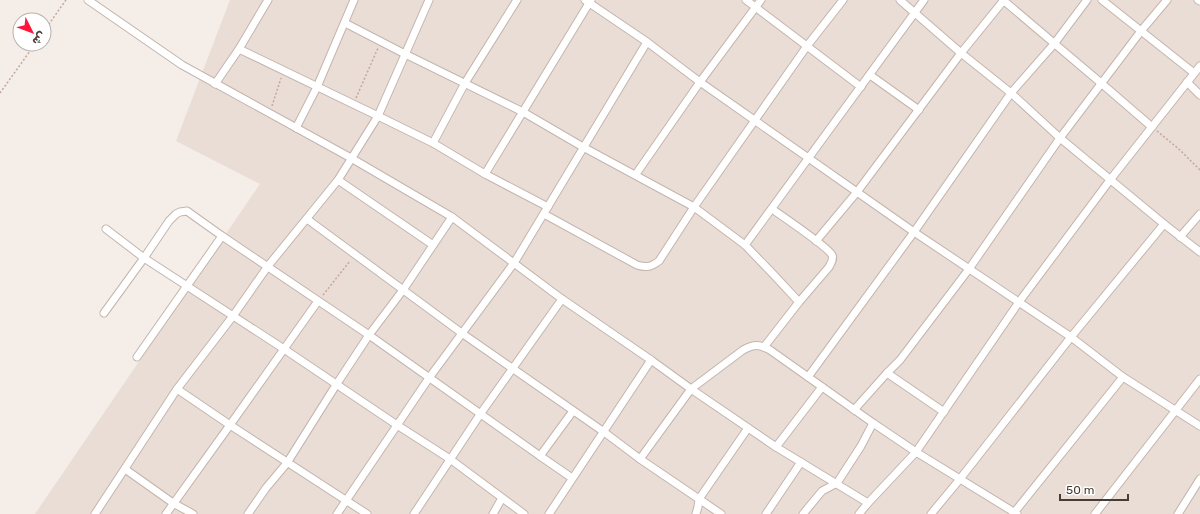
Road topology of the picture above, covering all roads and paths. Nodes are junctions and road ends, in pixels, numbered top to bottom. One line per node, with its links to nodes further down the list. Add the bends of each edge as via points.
1 (66, 0): 19 (path)
2 (88, 0): 38 (street, via 182,65)
3 (268, 0): 26 (street)
4 (354, 0): 20 (street)
5 (429, 0): 29 (street)
6 (517, 0): 36 (street)
7 (746, 0): 17 (street)
8 (761, 0): 17 (street)
9 (843, 0): 25 (street)
10 (900, 0): 18 (street)
11 (924, 0): 18 (street)
12 (1004, 0): 24 (street); 28 (street)
13 (1087, 0): 24 (street)
14 (1102, 0): 21 (street)
15 (1167, 0): 21 (street)
16 (588, 1): 23 (street); 46 (street)
17 (756, 7): 25 (street); 34 (street)
18 (914, 12): 28 (street); 33 (street)
19 (52, 20)
20 (345, 23): 22 (street); 39 (street)
21 (1141, 31): 32 (street); 37 (street)
22 (381, 41): 29 (street); 44 (path)
23 (647, 42): 34 (street); 54 (street)
24 (1054, 44): 37 (street); 41 (street)
25 (807, 46): 40 (street); 49 (street)
26 (239, 49): 31 (street); 38 (street)
27 (29, 52): 42 (path)
28 (961, 53): 41 (street); 45 (street)
29 (405, 54): 36 (street); 48 (street)
30 (1200, 66): 32 (street)
31 (284, 70): 39 (street); 47 (path)
32 (1194, 73): 35 (street)
33 (870, 75): 40 (street); 45 (street)
34 (700, 82): 49 (street); 59 (street)
35 (1186, 82): 43 (street); 50 (street)
36 (465, 83): 46 (street); 53 (street)
37 (1101, 83): 50 (street); 52 (street)
38 (215, 84): 47 (street)
39 (317, 87): 44 (street); 51 (street)
40 (861, 87): 55 (street)
41 (1011, 93): 52 (street); 72 (street)
42 (0, 94)
43 (1200, 95)
44 (353, 104): 48 (street)
45 (919, 110): 62 (street)
46 (523, 112): 54 (street); 58 (street)
47 (269, 114): 51 (street)
48 (378, 116): 53 (street); 56 (street)
49 (755, 121): 55 (street); 64 (street)
50 (1152, 127): 57 (path); 61 (street)
51 (296, 128): 56 (street)
52 (1060, 138): 61 (street); 83 (street)
53 (433, 143): 58 (street)
54 (583, 147): 59 (street); 63 (street)
55 (808, 157): 62 (street); 65 (street)
56 (352, 158): 60 (street); 68 (street)
57 (1200, 170)
58 (486, 174): 63 (street)
59 (636, 174): 64 (street)
60 (338, 180): 69 (street); 76 (street)
61 (1110, 180): 70 (street); 89 (street)
62 (858, 192): 72 (street); 75 (street)
63 (548, 207): 66 (street)
64 (694, 207): 66 (street, via 659,261 649,267 632,262); 77 (street)
65 (772, 209): 75 (street); 77 (street)
66 (544, 214): 81 (street)
67 (1200, 214): 74 (street)
68 (452, 218): 76 (street); 81 (street)
69 (307, 219): 79 (street); 82 (street)
70 (1164, 224): 74 (street); 94 (street)
71 (106, 229): 80 (street)
72 (914, 232): 83 (street); 101 (street)
73 (222, 236): 80 (street, via 187,211 180,212 169,221); 82 (street); 84 (street)
74 (1180, 237): 78 (street)
75 (816, 241): 88 (street, via 830,252 833,258 829,267)
76 (433, 245): 85 (street)
77 (745, 245): 88 (street)
78 (1200, 252)
79 (355, 254): 85 (street); 87 (path)
80 (144, 258): 84 (street); 90 (street)
81 (514, 263): 86 (street); 92 (street)
82 (268, 266): 87 (street); 91 (street)
83 (969, 269): 89 (street); 100 (street, via 900,360)
84 (187, 287): 91 (street); 97 (street)
85 (403, 290): 92 (street); 93 (street)
86 (562, 299): 98 (street); 99 (street)
87 (318, 301): 93 (street); 96 (street)
88 (799, 302): 95 (street)
89 (1019, 302): 94 (street); 112 (street)
90 (104, 313)
91 (233, 316): 96 (street); 107 (street)
92 (463, 334): 99 (street); 103 (street)
93 (369, 335): 103 (street); 105 (street)
94 (1071, 337): 102 (street); 129 (street)
95 (764, 347): 101 (street); 108 (street, via 759,345 743,350)
96 (284, 349): 105 (street); 115 (street)
97 (137, 357)
98 (651, 360): 108 (street); 119 (street)
99 (513, 369): 110 (street); 113 (street)
100 (887, 373): 109 (street); 112 (street)
101 (808, 377): 106 (street)
102 (1123, 377): 111 (street); 137 (street)
103 (429, 378): 113 (street); 116 (street)
104 (1200, 379): 111 (street)
105 (336, 385): 116 (street); 126 (street)
106 (822, 387): 109 (street); 120 (street)
107 (177, 389): 115 (street); 127 (street)
108 (691, 389): 118 (street); 124 (street)
109 (854, 410): 114 (street)
110 (573, 411): 119 (street); 122 (street)
111 (1176, 411): 117 (street); 154 (street)
112 (944, 412): 121 (street)
113 (481, 413): 122 (street); 123 (street)
114 (873, 423): 121 (street); 131 (street)
115 (230, 425): 126 (street); 135 (street)
116 (396, 425): 123 (street); 134 (street)
117 (1200, 426)
118 (748, 428): 120 (street); 133 (street)
119 (604, 432): 124 (street); 128 (street)
120 (776, 447): 125 (street)
121 (916, 452): 129 (street); 136 (street)
122 (540, 456): 128 (street)
123 (450, 459): 132 (street); 144 (street)
124 (640, 459): 133 (street)
125 (801, 462): 131 (street); 150 (street)
126 (287, 463): 134 (street); 141 (street)
127 (125, 469): 135 (street); 138 (street)
128 (572, 478): 147 (street)
129 (960, 479): 137 (street); 153 (street)
130 (1200, 479): 155 (street)
131 (837, 484): 136 (street); 151 (street, via 822,491)
132 (502, 498): 145 (street); 146 (street)
133 (698, 499): 148 (street); 149 (street)
134 (346, 501): 142 (street); 143 (street)
135 (173, 503): 139 (street); 140 (street)
136 (868, 503): 152 (street)
137 (1014, 513)
138 (95, 514)
139 (166, 514)
140 (192, 514)
141 (248, 514)
142 (337, 514)
143 (367, 514)
144 (414, 514)
145 (493, 514)
146 (524, 514)
147 (549, 514)
148 (696, 514)
149 (721, 514)
150 (766, 514)
151 (803, 514)
152 (859, 514)
153 (931, 514)
154 (1095, 514)
155 (1178, 514)

